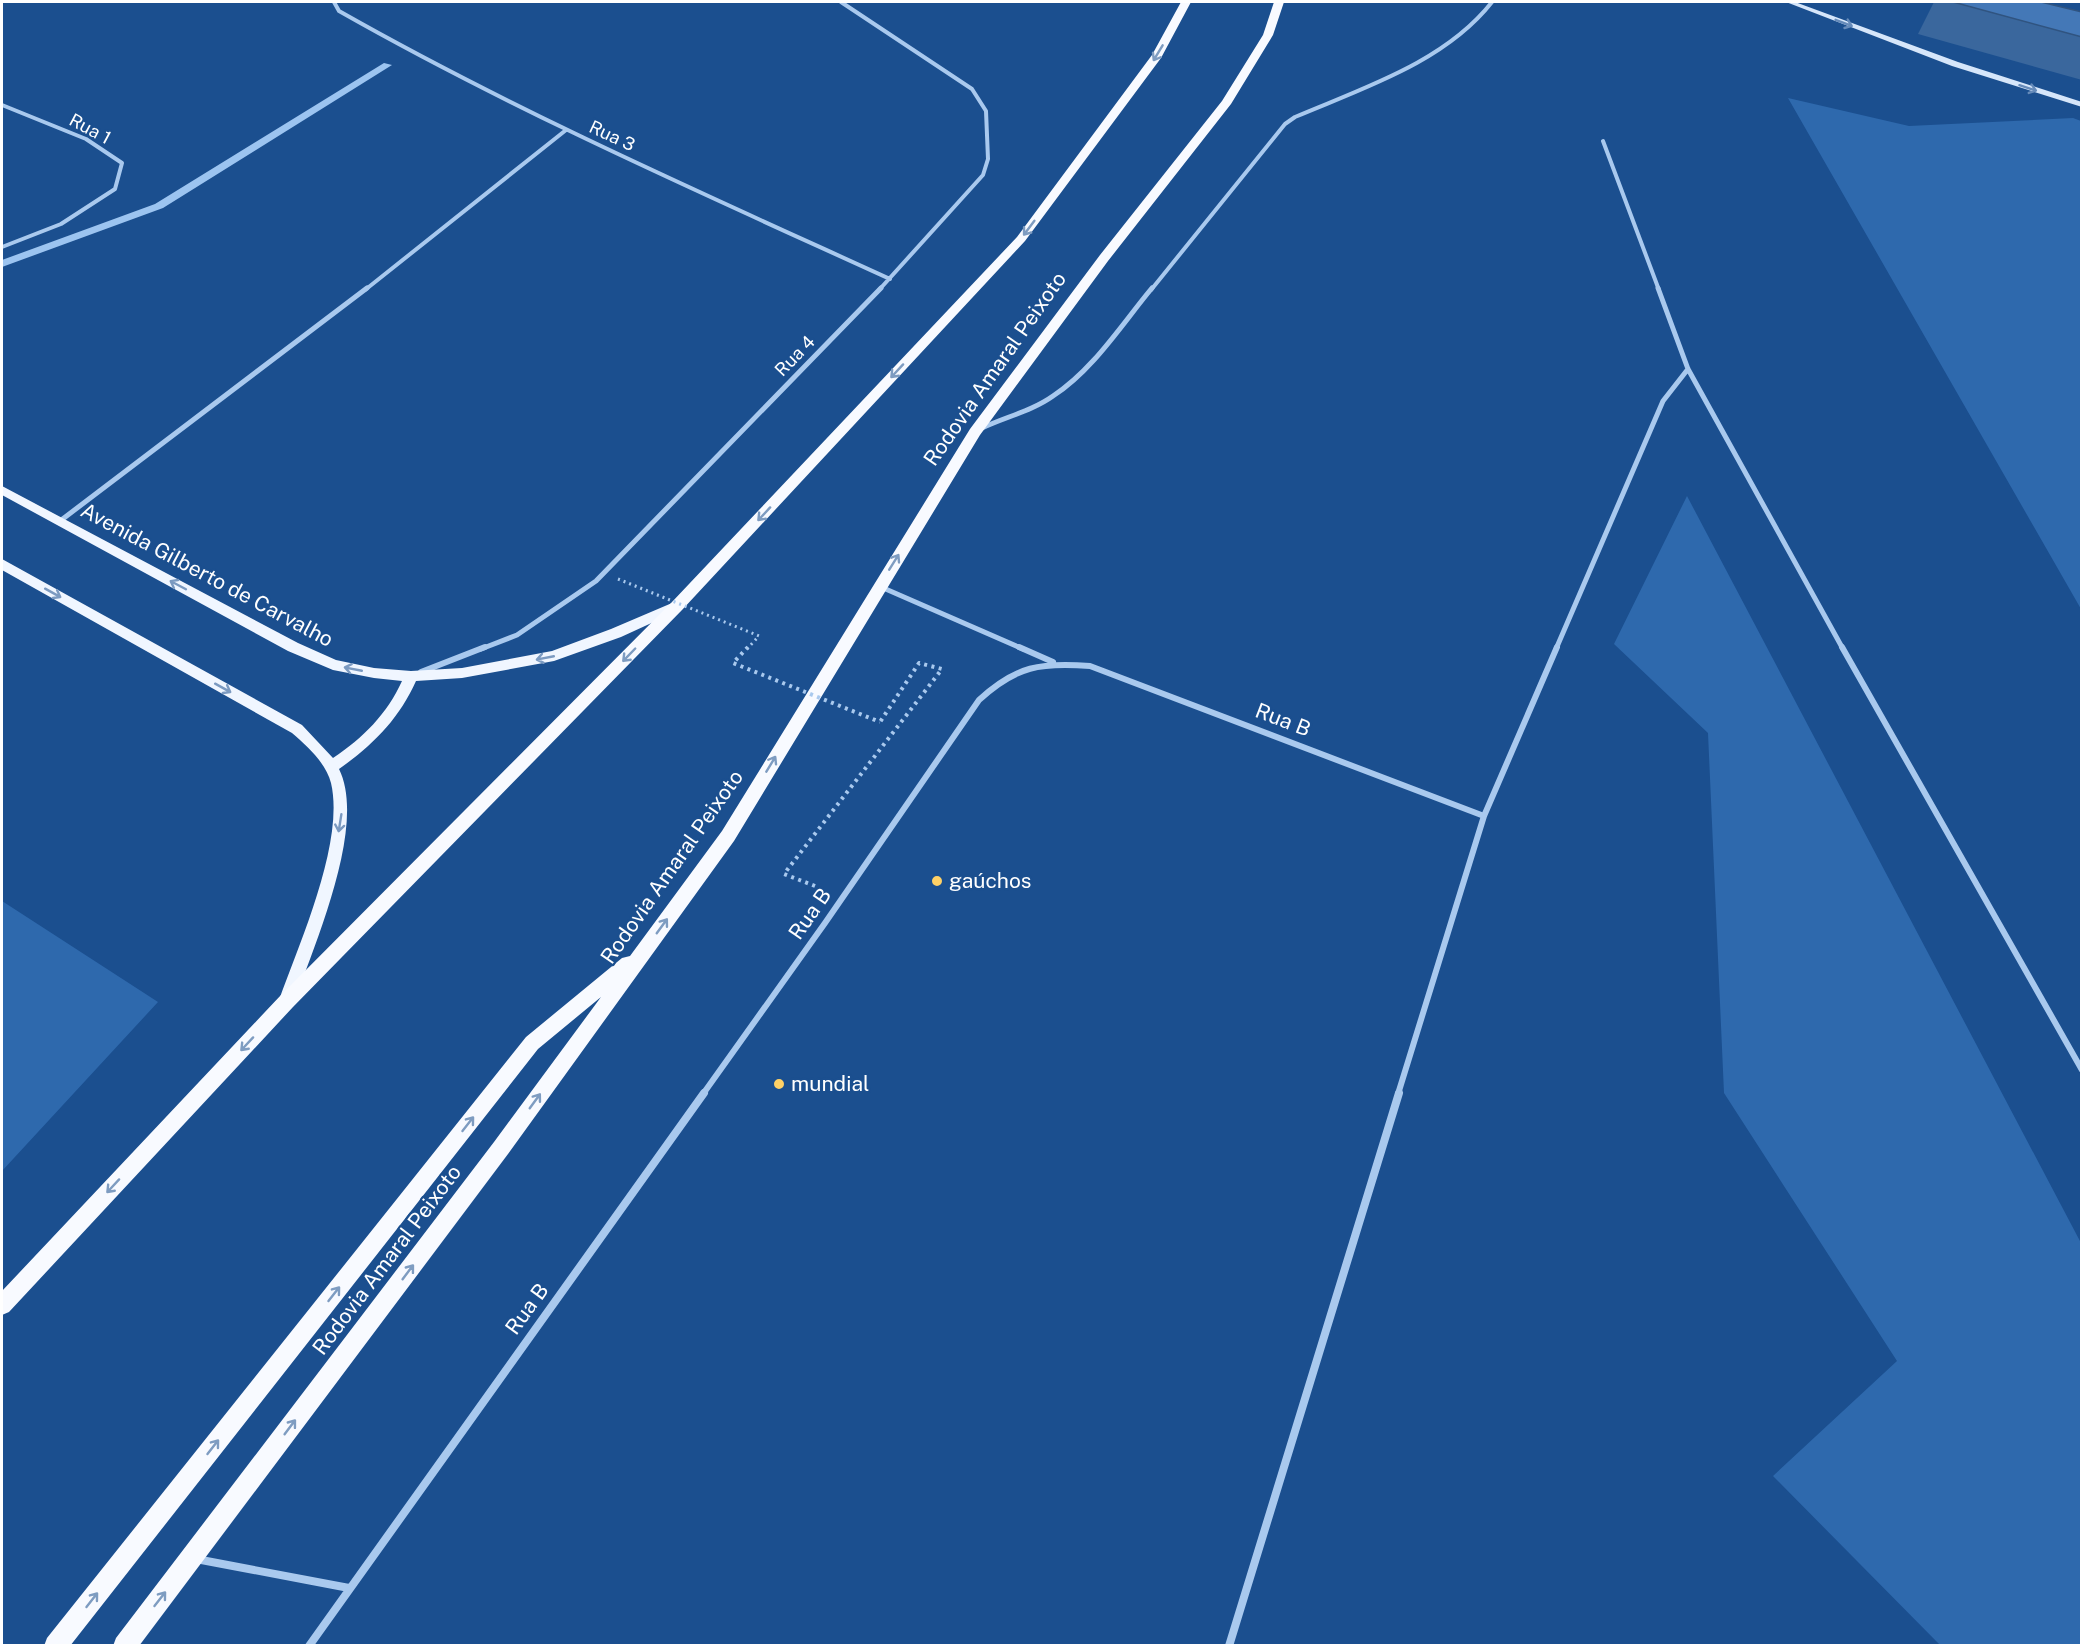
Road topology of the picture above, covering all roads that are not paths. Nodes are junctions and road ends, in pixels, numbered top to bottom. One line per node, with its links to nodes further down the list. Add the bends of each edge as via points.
1 (334, 2): 9 (street, Rua 3, via 339,10 413,55)
2 (841, 2): 12 (street, Rua 4, via 972,88 986,111 988,159 983,174)
3 (1186, 2): 19 (highway, one-way to 19, via 1157,56 1022,238)
4 (1279, 2): 14 (highway, Rodovia Amaral Peixoto, via 1268,35 1227,102 1104,258)
5 (1492, 2): 14 (street, via 1463,33 1385,79 1294,117 1107,342 1063,389 1045,402)
6 (1790, 2): 8 (main road, one-way to 8, via 1954,64)
7 (2, 105): 11 (street, Rua 1, via 86,139 122,163 115,189 61,224)
8 (2082, 105)
9 (566, 130): 12 (street, Rua 3); 16 (street, via 314,330)
10 (1603, 141): 13 (street)
11 (2, 247)
12 (890, 279): 21 (street, Rua 4, via 596,581 517,635)
13 (1688, 369): 23 (street, via 1663,401); 26 (street, via 1915,780)
14 (975, 432): 18 (highway, Rodovia Amaral Peixoto, one-way to 14)
15 (2, 490): 16 (main road, Avenida Gilberto de Carvalho)
16 (60, 521): 21 (main road, Avenida Gilberto de Carvalho, one-way to 16, via 333,665 292,647)
17 (2, 564): 22 (main road, one-way to 22, via 297,729 317,746)
18 (880, 586): 20 (street); 24 (highway, Rodovia Amaral Peixoto, one-way to 18, via 728,836)
19 (677, 606): 21 (main road, Avenida Gilberto de Carvalho, one-way to 21, via 554,656 462,673); 25 (highway, one-way to 25)
20 (1053, 662): 23 (street, Rua B, via 1090,666); 29 (street, Rua B, via 1023,669 998,681 979,700 843,897)
21 (411, 676): 22 (main road, via 401,701 384,725 360,748)
22 (331, 767): 25 (main road, one-way to 25, via 339,785 342,812 335,856)
23 (1484, 816): 33 (street)
24 (648, 946): 28 (highway, Rodovia Amaral Peixoto, one-way to 24); 30 (highway, one-way to 24, via 532,1043)
25 (287, 1001): 27 (highway, one-way to 27)
26 (2082, 1070)
27 (2, 1305)
28 (192, 1558): 29 (street); 31 (highway, Rodovia Amaral Peixoto, one-way to 28)
29 (349, 1588): 32 (street, Rua B)
30 (55, 1646)
31 (124, 1646)
32 (309, 1646)
33 (1228, 1646)

